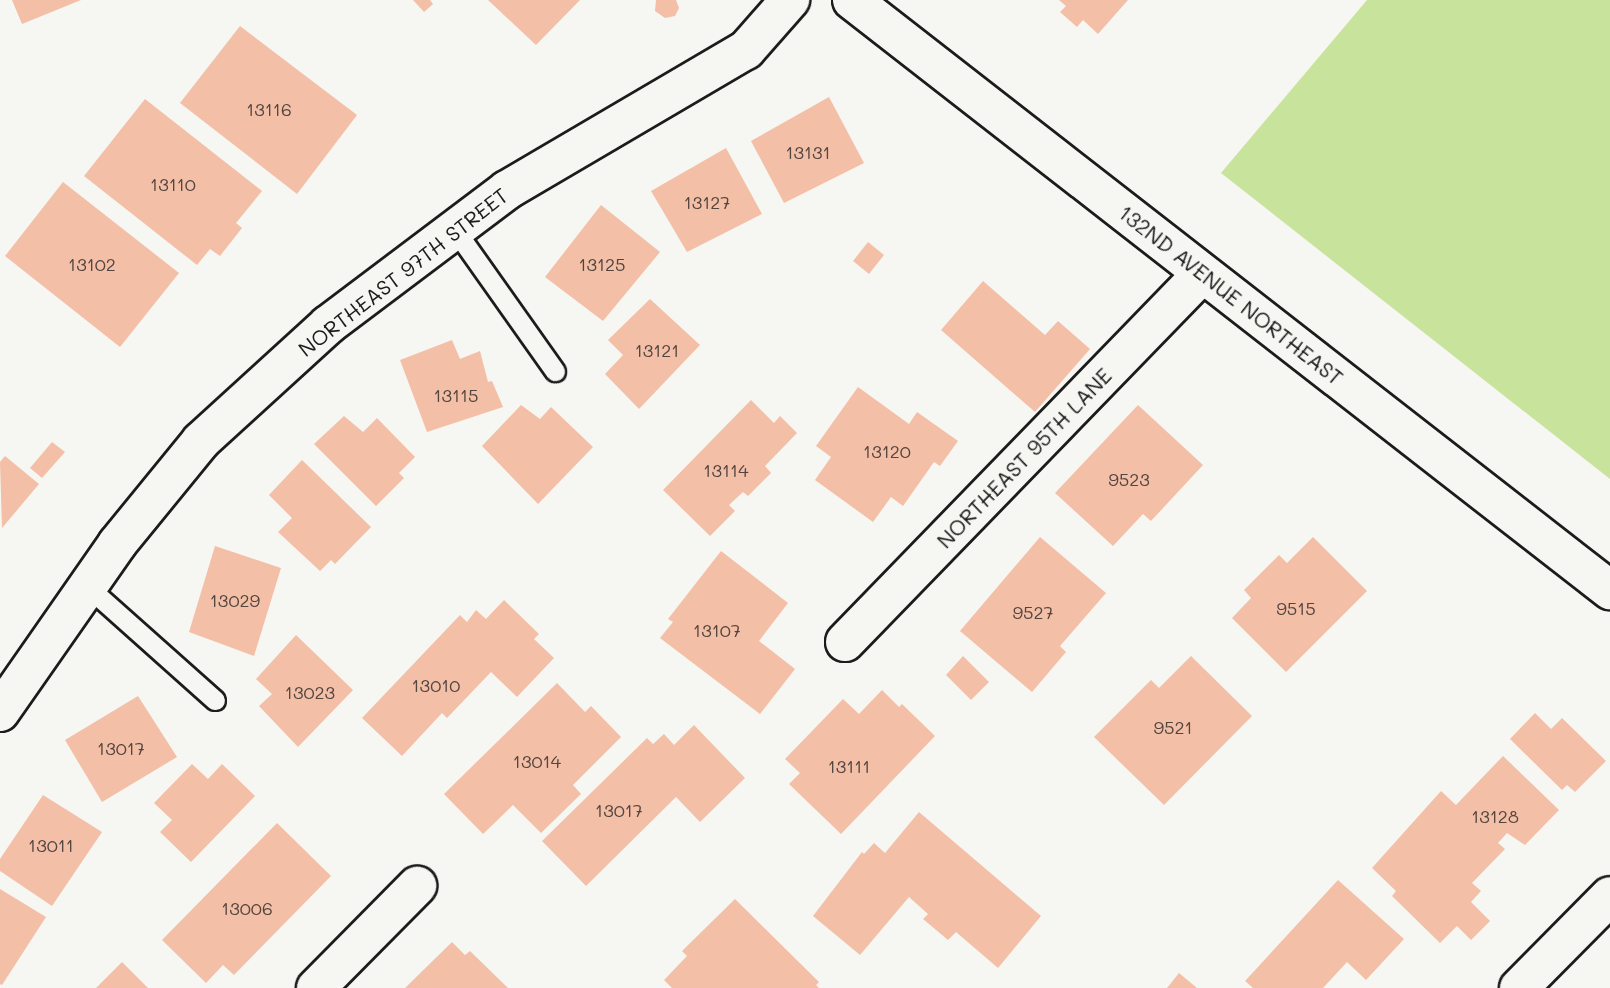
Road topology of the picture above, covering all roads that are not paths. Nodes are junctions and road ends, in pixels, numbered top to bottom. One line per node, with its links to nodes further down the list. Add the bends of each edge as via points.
1 (790, 0): 3 (street, NORTHEAST 97TH STREET, via 746,50 507,190)
2 (852, 0): 4 (street, 132ND AVENUE NORTHEAST)
3 (455, 230): 5 (lane); 6 (street, NORTHEAST 97TH STREET, via 328,325 201,441)
4 (1202, 274): 7 (street, 132ND AVENUE NORTHEAST); 8 (street, NORTHEAST 95TH LANE)
5 (555, 372)
6 (88, 587): 9 (lane); 10 (street, NORTHEAST 97TH STREET)
7 (1610, 590)
8 (845, 642)
9 (215, 701)
10 (0, 712)
11 (417, 886): 13 (street)
12 (1610, 896): 14 (street)
13 (316, 988)
14 (1519, 988)

